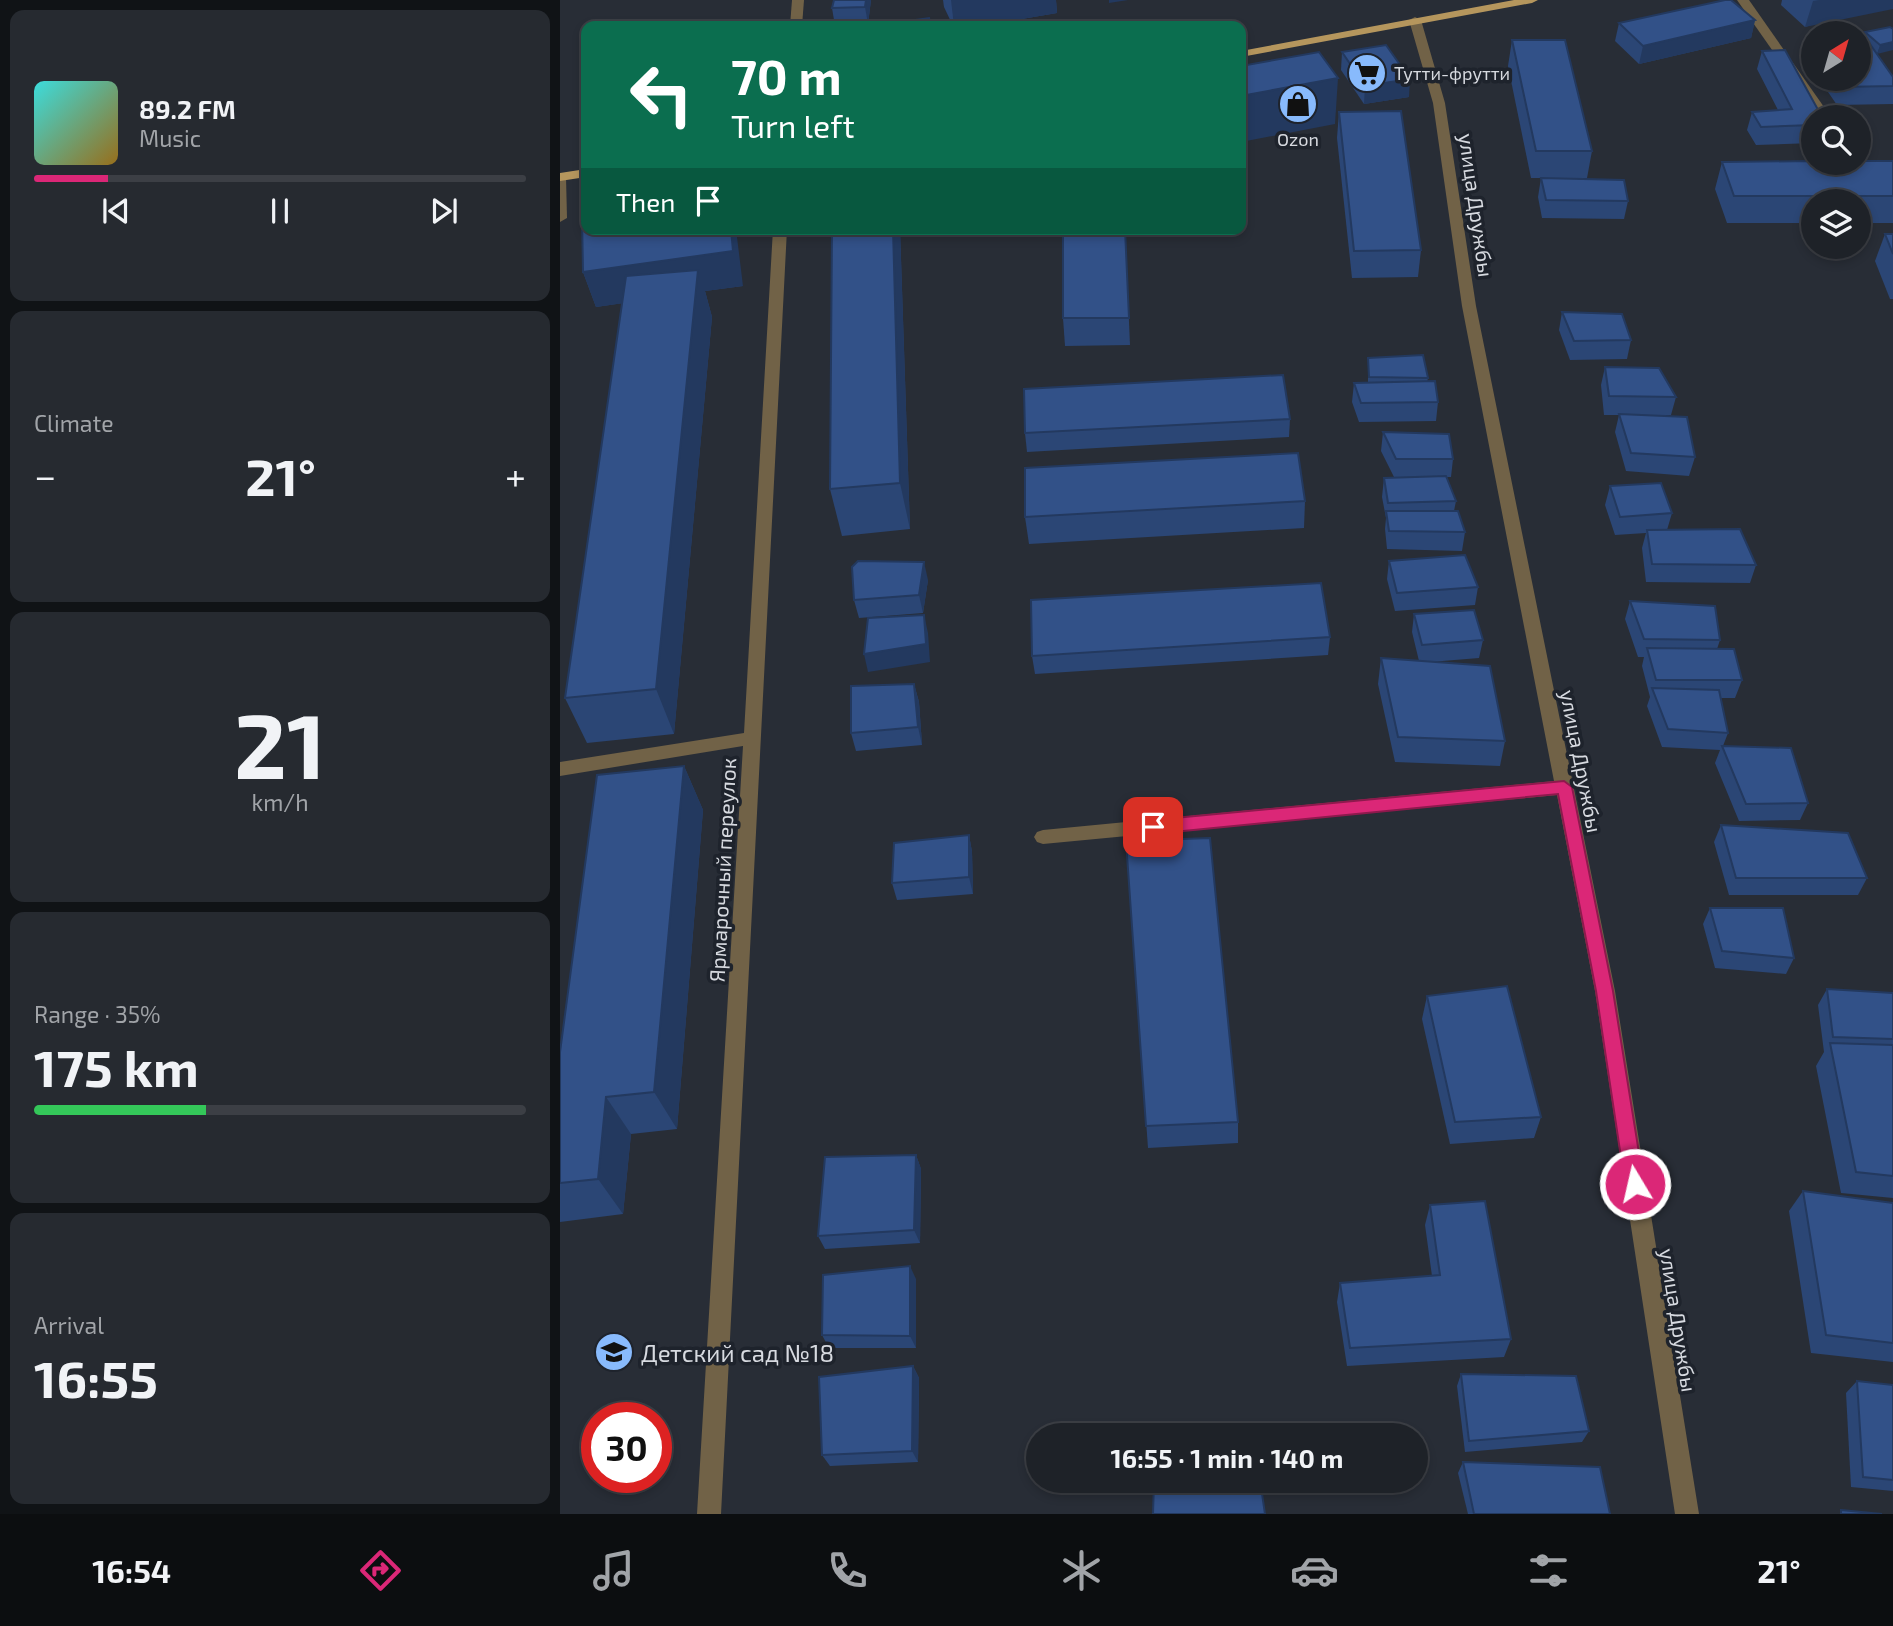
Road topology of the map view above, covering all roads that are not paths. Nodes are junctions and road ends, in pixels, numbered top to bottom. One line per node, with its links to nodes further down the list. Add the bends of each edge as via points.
1 (798, 0): 5 (street)
2 (1532, 0): 4 (main road)
3 (1743, 0): 7 (street)
4 (1415, 20): 6 (main road); 14 (street, улица Дружбы, via 1439,103 1469,306)
5 (796, 21)
6 (1246, 53)
7 (1817, 105)
8 (581, 174): 9 (main road)
9 (560, 177): 10 (street)
10 (560, 218)
11 (780, 235): 12 (street, Ярмарочный переулок)
12 (752, 738): 13 (street); 16 (street, Ярмарочный переулок)
13 (560, 769)
14 (1564, 787): 15 (street); 17 (street, улица Дружбы, via 1605,991)
15 (1043, 837)
16 (709, 1514)
17 (1687, 1514)

